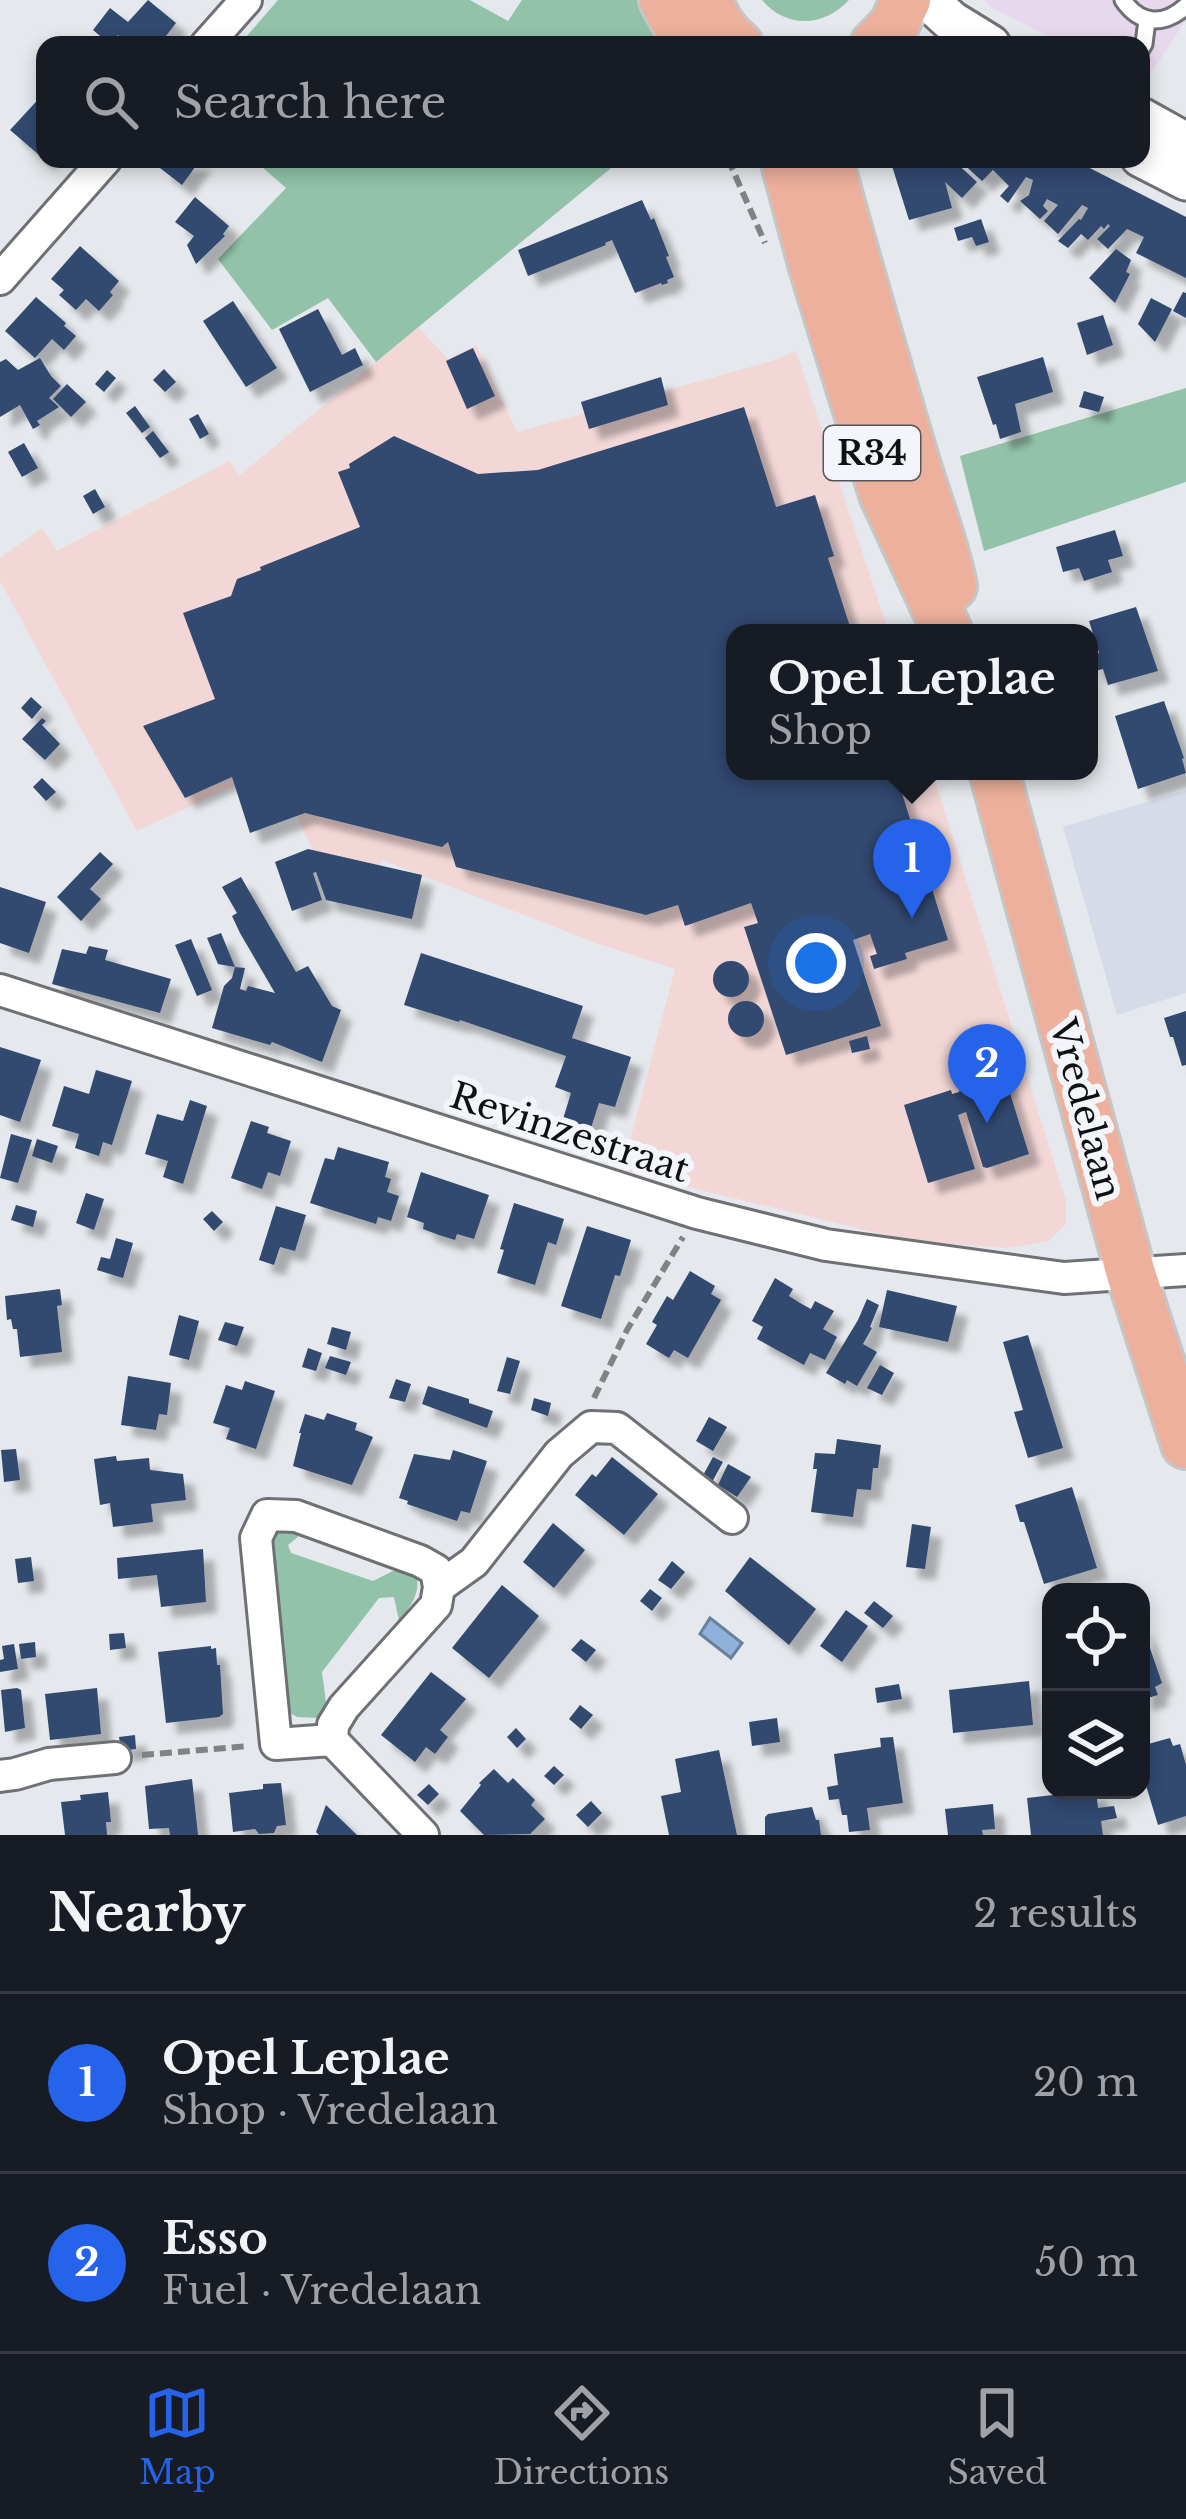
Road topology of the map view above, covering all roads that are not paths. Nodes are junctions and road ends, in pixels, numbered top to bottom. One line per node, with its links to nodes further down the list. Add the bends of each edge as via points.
1 (246, 0): 9 (street)
2 (664, 0): 10 (main road)
3 (708, 0): 11 (main road)
4 (906, 0): 12 (main road)
5 (928, 0): 13 (street)
6 (1123, 0): 8 (lane)
7 (1186, 6): 8 (lane)
8 (1147, 20): 14 (lane)
9 (214, 36)
10 (684, 36)
11 (728, 36)
12 (885, 36)
13 (975, 36)
14 (1145, 36)
15 (1150, 123): 16 (street)
16 (1186, 143)
17 (1150, 162): 22 (street)
18 (98, 168): 24 (street)
19 (757, 168): 23 (main road, R34)
20 (788, 168): 23 (main road, R34)
21 (831, 168): 26 (main road, R34)
22 (1186, 180)
23 (814, 267): 25 (main road, R34, via 884,494)
24 (0, 280)
25 (944, 624)
26 (959, 624)
27 (996, 780): 30 (main road, Vredelaan)
28 (0, 990): 30 (street, Revinzestraat, via 698,1214 826,1245 988,1269 1064,1278)
29 (1186, 1270): 30 (street, Revinzestraat)
30 (1131, 1274): 31 (main road, Vredelaan)
31 (1186, 1444)
32 (731, 1519): 33 (street, via 617,1428 591,1427 559,1454 474,1562)
33 (439, 1587): 34 (street, via 436,1605 344,1708); 34 (street, via 436,1570 420,1561 296,1516 267,1514 256,1538 276,1744)
34 (332, 1740): 37 (street)
35 (115, 1758): 36 (street)
36 (0, 1776)
37 (423, 1835)

